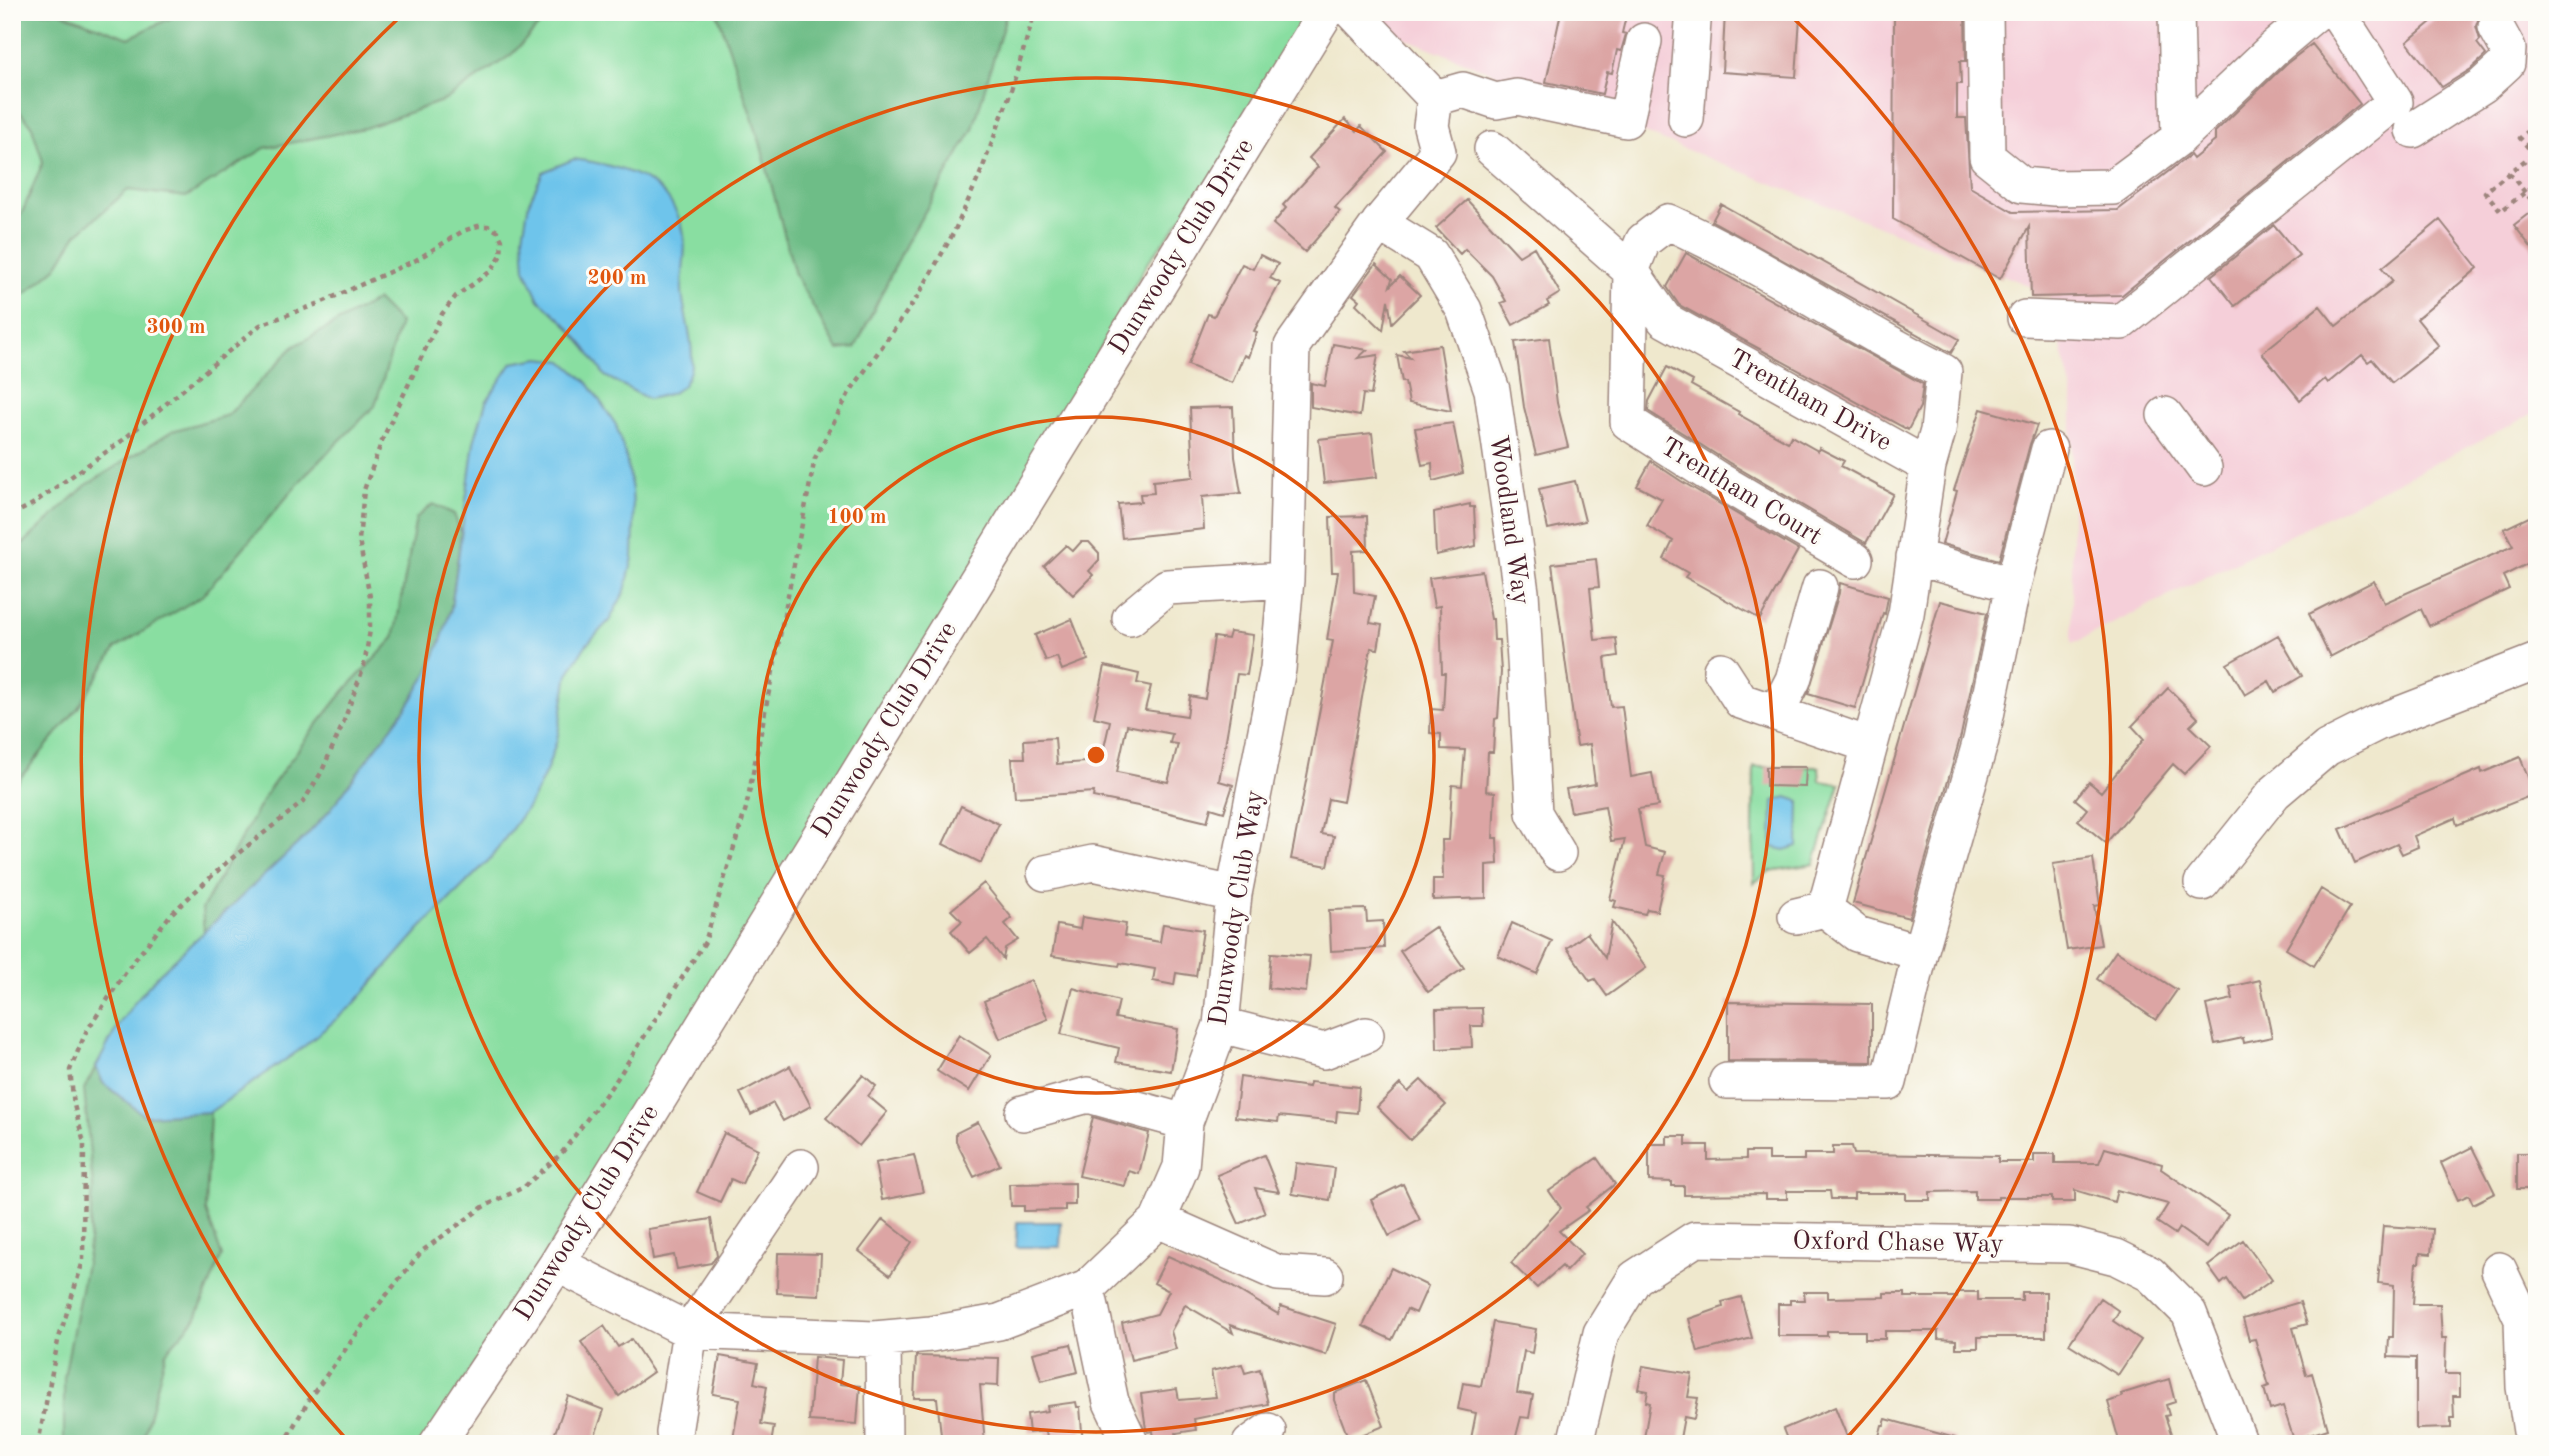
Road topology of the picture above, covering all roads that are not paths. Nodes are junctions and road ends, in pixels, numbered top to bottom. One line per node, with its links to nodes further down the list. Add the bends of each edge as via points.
1 (1326, 12): 46 (street, Dunwoody Club Drive)
2 (1353, 12): 10 (street)
3 (1985, 12): 14 (street, via 1987,157 2022,185 2113,187)
4 (2176, 12): 14 (street)
5 (2317, 12): 14 (street)
6 (2337, 12): 19 (street, via 2395,102 2121,323)
7 (1693, 22): 12 (street)
8 (2496, 27): 13 (street, via 2508,49 2507,63 2473,92)
9 (1644, 41): 11 (street, via 1626,120 1517,97)
10 (1435, 98): 11 (street, via 1463,90); 16 (street, via 1430,126)
11 (1496, 101): 15 (street)
12 (1686, 118)
13 (2413, 130)
14 (2179, 138)
15 (1492, 149): 16 (street, via 1465,155); 18 (street, Trentham Drive)
16 (1438, 152): 17 (street, Dunwoody Club Way)
17 (1379, 223): 26 (street, Dunwoody Club Way, via 1292,346); 34 (street, Woodland Way, via 1431,255 1464,310 1492,390 1521,592 1534,813)
18 (1631, 271): 22 (street, Trentham Drive, via 1665,320); 22 (street, via 1643,241 1668,222 1717,244 1944,372 1938,431); 25 (street, Trentham Court, via 1628,422)
19 (2025, 318)
20 (2165, 415): 23 (street)
21 (2049, 449): 27 (street)
22 (1928, 466): 24 (street)
23 (2204, 468)
24 (1914, 557): 27 (street); 33 (street, via 1906,614)
25 (1855, 560)
26 (1286, 580): 29 (street, via 1167,587); 37 (street, Dunwoody Club Way, via 1278,669)
27 (2013, 585): 38 (street, via 1981,740)
28 (1820, 587): 32 (street, via 1793,680)
29 (1130, 618)
30 (2537, 661): 36 (street, via 2377,723 2327,748 2274,793)
31 (1721, 670): 32 (street, via 1741,701)
32 (1776, 713): 33 (street)
33 (1869, 745): 38 (street, via 1810,913)
34 (1558, 853)
35 (1045, 873): 37 (street, via 1093,863)
36 (2202, 883)
37 (1234, 894): 39 (street, Dunwoody Club Way)
38 (1920, 953): 41 (street, via 1889,1082)
39 (1222, 1025): 40 (street, via 1324,1051); 43 (street, Dunwoody Club Way)
40 (1366, 1035)
41 (1727, 1082)
42 (1023, 1113): 43 (street, via 1088,1095)
43 (1185, 1122): 45 (street, Dunwoody Club Way, via 1181,1167)
44 (802, 1167): 50 (street)
45 (1158, 1220): 48 (street, via 1278,1273); 49 (street, Dunwoody Club Way)
46 (557, 1264): 50 (street, Dunwoody Club Way); 54 (street, Dunwoody Club Drive)
47 (2499, 1270): 58 (street, via 2522,1319 2524,1387)
48 (1325, 1276)
49 (1087, 1289): 51 (street, Dunwoody Club Way, via 999,1322); 55 (street, via 1111,1402)
50 (690, 1331): 51 (street, Dunwoody Club Way); 52 (street)
51 (883, 1339): 53 (street)
52 (674, 1433)
53 (886, 1443)
54 (437, 1444)
55 (1130, 1444)
56 (1575, 1444): 57 (street, Oxford Chase Way, via 1601,1333 1635,1279 1695,1239 2069,1245 2116,1256 2150,1274 2189,1314)
57 (2240, 1444)
58 (2533, 1444)

